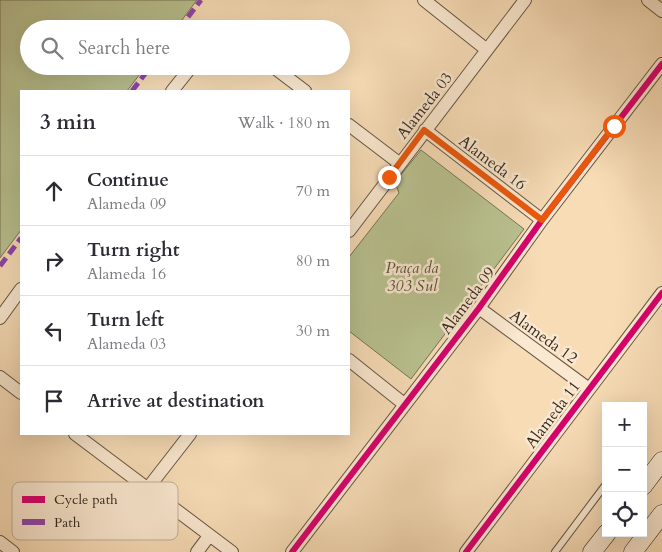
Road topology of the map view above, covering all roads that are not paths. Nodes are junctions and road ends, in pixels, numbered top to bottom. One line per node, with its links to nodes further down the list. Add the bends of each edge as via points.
1 (424, 0): 5 (street)
2 (525, 0): 5 (street, Alameda 03)
3 (648, 0): 4 (street)
4 (662, 11)
5 (487, 50): 12 (street, Alameda 03)
6 (662, 64): 14 (street, Alameda 09)
7 (185, 75): 9 (street)
8 (284, 75): 10 (street)
9 (173, 90)
10 (304, 90)
11 (350, 126): 13 (street)
12 (424, 130): 13 (street, Alameda 03); 14 (street, Alameda 16)
13 (399, 164): 15 (street, Alameda 03)
14 (542, 220): 18 (street, Alameda 09)
15 (350, 229)
16 (20, 290): 19 (street)
17 (662, 293): 22 (street, Alameda 11)
18 (479, 308): 22 (street, Alameda 12); 24 (street, Alameda 09)
19 (0, 318)
20 (350, 361): 24 (street)
21 (0, 377): 23 (street)
22 (589, 389): 39 (street, Alameda 11)
23 (20, 392)
24 (404, 404): 38 (street, Alameda 09)
25 (76, 435): 27 (street)
26 (189, 435): 28 (street)
27 (140, 482)
28 (153, 482)
29 (602, 489): 40 (lane)
30 (178, 512): 32 (street)
31 (662, 514): 42 (street)
32 (209, 536): 36 (street); 37 (street)
33 (603, 537): 41 (street)
34 (0, 542): 35 (street)
35 (13, 552)
36 (197, 552)
37 (232, 552)
38 (292, 552)
39 (466, 552)
40 (554, 552)
41 (592, 552)
42 (634, 552)

